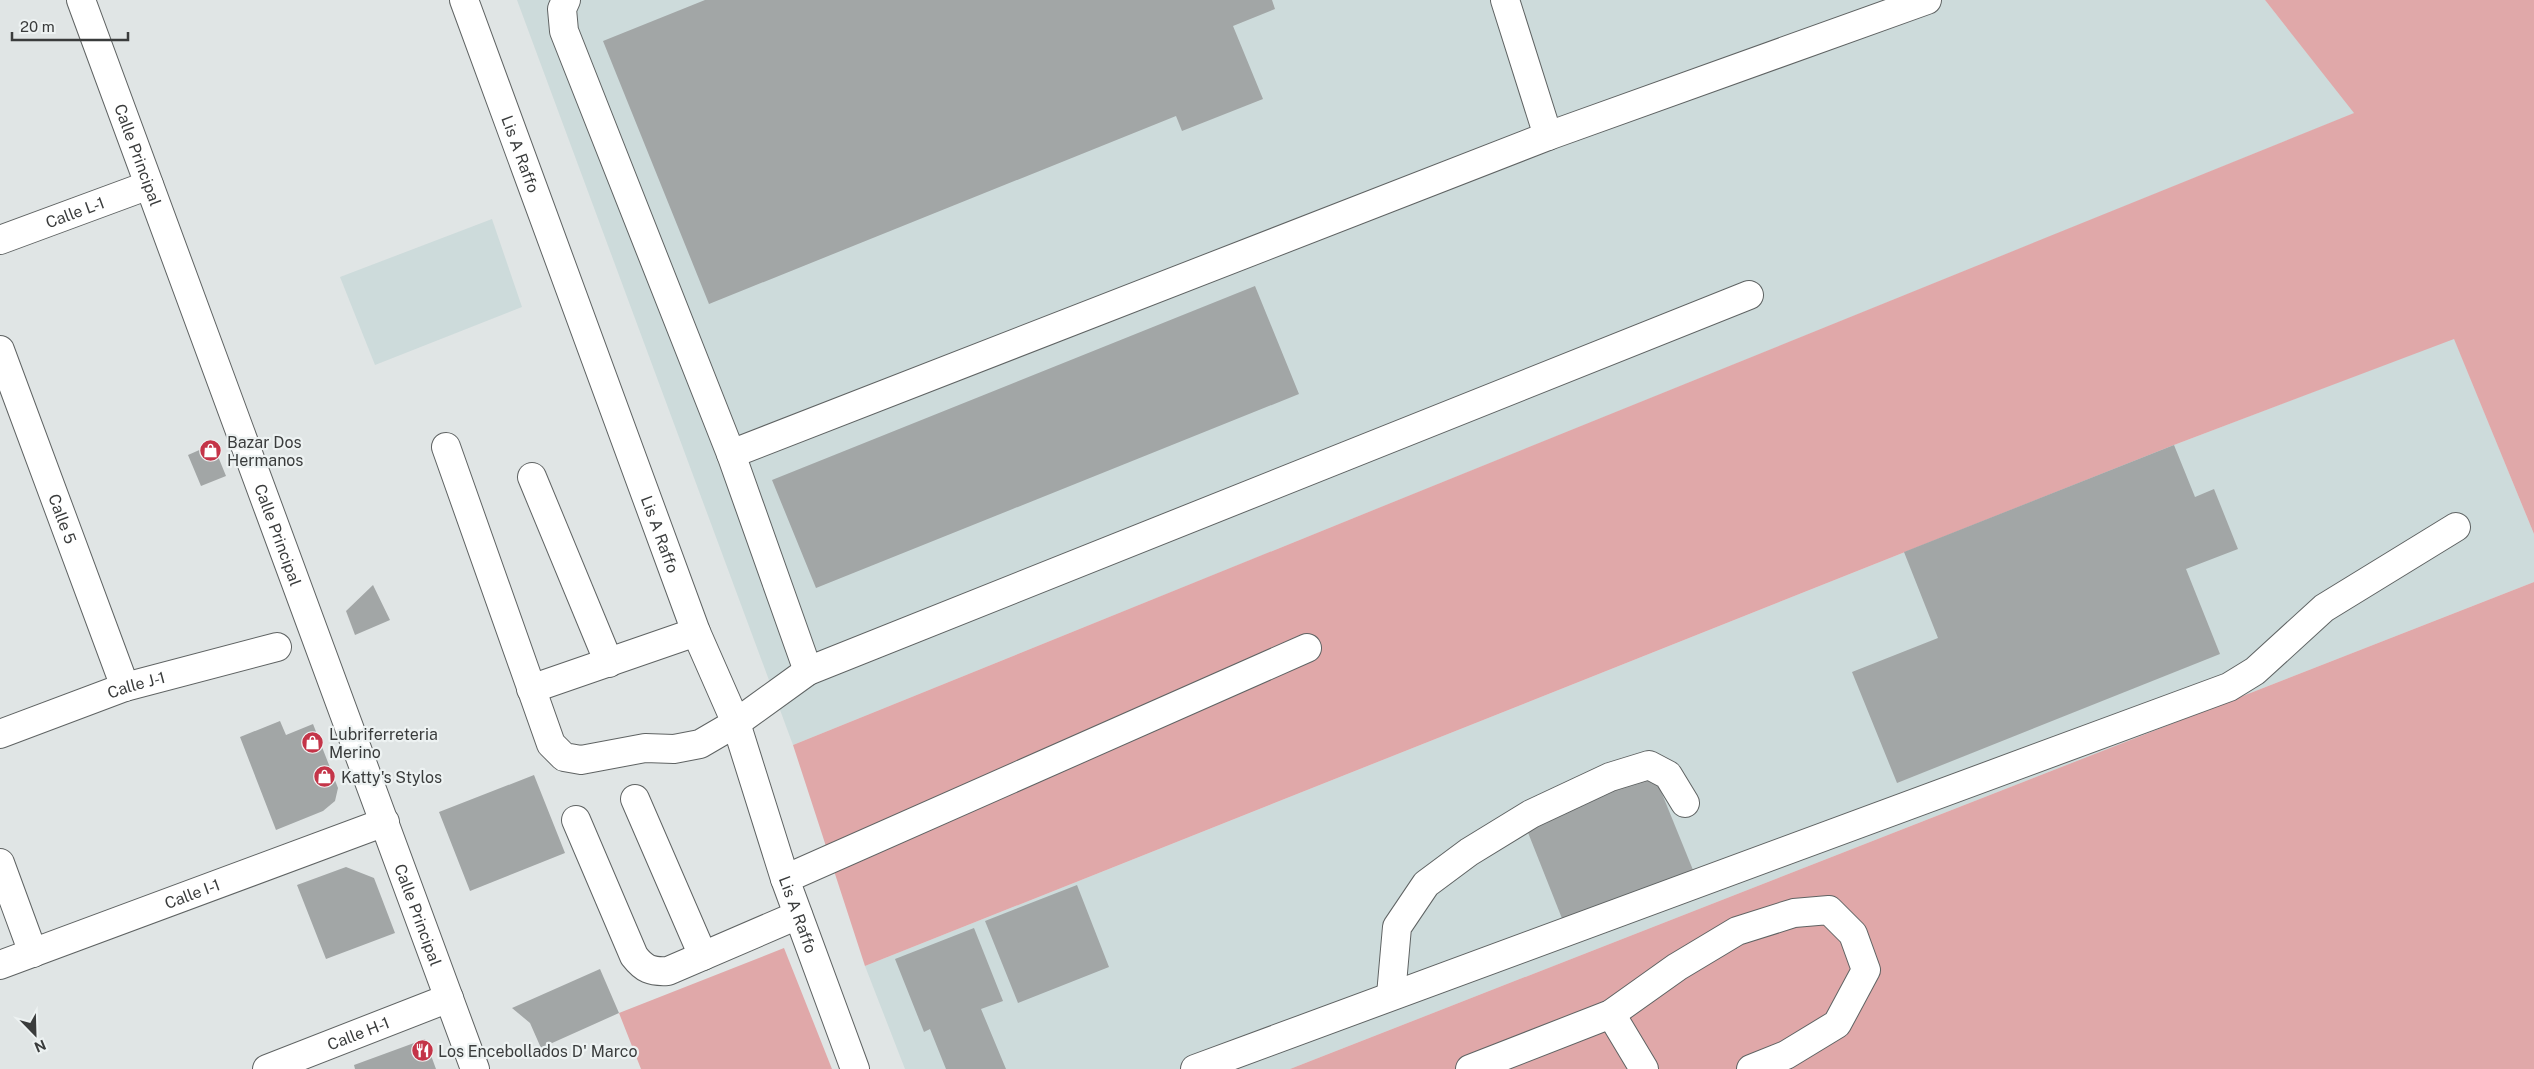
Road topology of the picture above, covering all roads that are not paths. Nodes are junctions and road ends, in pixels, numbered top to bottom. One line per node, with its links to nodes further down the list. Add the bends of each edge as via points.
1 (81, 0): 7 (street, Calle Principal)
2 (464, 0): 15 (street, Lis A Raffo)
3 (566, 0): 12 (street, via 562,9 564,31)
4 (1505, 0): 6 (street)
5 (1927, 0): 6 (street)
6 (1548, 136): 12 (street)
7 (149, 185): 8 (street, Calle L-1); 27 (street, Calle Principal)
8 (0, 240)
9 (1749, 294): 19 (street)
10 (0, 350): 20 (street, Calle 5)
11 (446, 447): 21 (street)
12 (731, 454): 19 (street)
13 (532, 477): 18 (street)
14 (2456, 527): 34 (street, via 2324,608 2255,671 2229,687)
15 (696, 632): 18 (street); 22 (street, Lis A Raffo)
16 (277, 646): 20 (street, Calle J-1)
17 (1307, 648): 29 (street)
18 (609, 663): 21 (street)
19 (808, 671): 22 (street)
20 (125, 687): 23 (street, Calle J-1)
21 (531, 689): 22 (street, via 551,744 564,756 581,760 645,748 674,749 700,744)
22 (736, 724): 29 (street, Lis A Raffo)
23 (0, 734)
24 (635, 799): 32 (street)
25 (1686, 803): 34 (street, via 1668,775 1649,766 1610,777 1531,814 1469,852 1426,884 1397,927)
26 (576, 820): 32 (street, via 634,956 644,968 655,972 668,971)
27 (385, 822): 31 (street, Calle I-1); 35 (street, Calle Principal)
28 (0, 863): 31 (street)
29 (785, 879): 30 (street, Lis A Raffo)
30 (798, 914): 32 (street); 39 (street, Lis A Raffo)
31 (33, 953): 33 (street, Calle I-1)
32 (702, 956)
33 (0, 965)
34 (1391, 996): 40 (street)
35 (449, 998): 37 (street, Calle H-1); 38 (street, Calle Principal)
36 (1610, 1014): 41 (street); 42 (street); 43 (street, via 1737,931 1794,913 1829,910 1853,934 1866,970 1836,1024 1786,1055)
37 (267, 1069)
38 (475, 1069)
39 (855, 1069)
40 (1195, 1069)
41 (1470, 1069)
42 (1644, 1069)
43 (1751, 1069)

